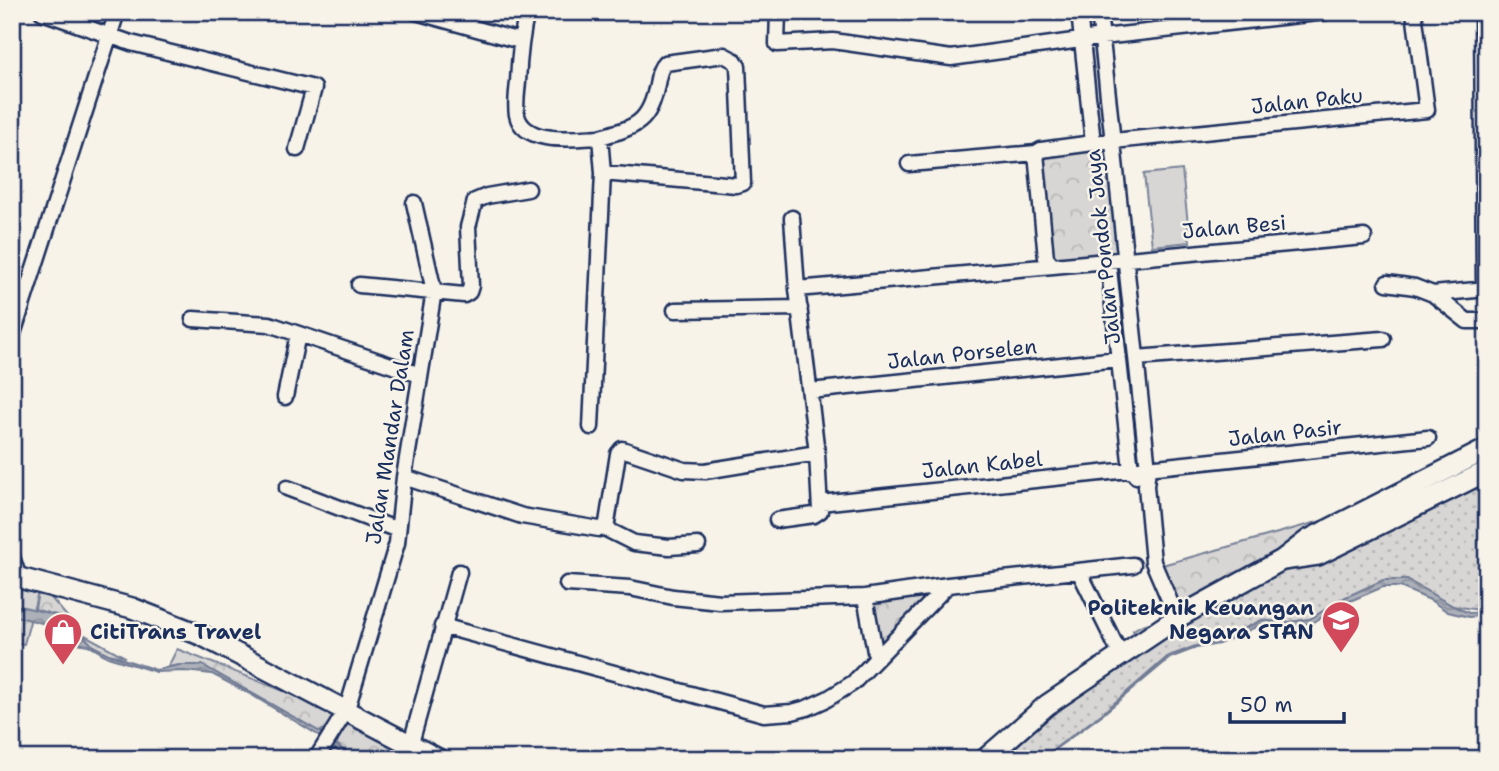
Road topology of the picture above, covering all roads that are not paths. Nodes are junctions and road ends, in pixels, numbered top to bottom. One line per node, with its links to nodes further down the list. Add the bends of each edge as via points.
1 (42, 12): 11 (street)
2 (117, 12): 11 (street)
3 (416, 12): 14 (street)
4 (527, 12): 14 (street)
5 (778, 12): 13 (street, via 777,44 833,41 951,58)
6 (1079, 12): 13 (street, Jalan Pondok Jaya)
7 (1099, 12): 12 (street, Jalan Pondok Jaya)
8 (1326, 12): 12 (street)
9 (1414, 12): 16 (street, Jalan Paku, via 1427,110)
10 (1482, 12): 32 (street)
11 (109, 36): 18 (street, via 314,88); 40 (street)
12 (1102, 37): 13 (street); 16 (street, Jalan Pondok Jaya)
13 (1082, 40): 17 (street, Jalan Pondok Jaya)
14 (520, 41): 15 (street, via 516,112 520,124 549,138)
15 (600, 137): 21 (street); 21 (street, via 642,120 653,105 665,63 724,55 738,66 743,183)
16 (1113, 141): 17 (street, Jalan Paku); 26 (street, Jalan Pondok Jaya)
17 (1093, 143): 19 (street, Jalan Paku)
18 (297, 149)
19 (1036, 153): 20 (street, Jalan Paku); 28 (street, via 1046,258)
20 (909, 164)
21 (603, 173): 47 (street)
22 (528, 189): 33 (street, via 475,201 468,227 469,292)
23 (414, 203): 33 (street)
24 (792, 218): 31 (street)
25 (1364, 237): 26 (street, Jalan Besi)
26 (1125, 258): 27 (street, Jalan Besi); 42 (street, Jalan Pondok Jaya)
27 (1108, 260): 28 (street, Jalan Besi); 43 (street, Jalan Pondok Jaya)
28 (1053, 265): 31 (street, Jalan Besi)
29 (1387, 283): 34 (street)
30 (359, 285): 33 (street)
31 (797, 289): 35 (street)
32 (1485, 289): 34 (street)
33 (434, 291): 44 (street, Jalan Mandar Dalam)
34 (1433, 294): 38 (street, via 1468,321)
35 (800, 308): 36 (street); 45 (street)
36 (675, 310)
37 (193, 319): 39 (street, via 254,322)
38 (1487, 321)
39 (298, 334): 44 (street); 46 (street)
40 (12, 337)
41 (1383, 339): 42 (street)
42 (1136, 358): 52 (street, Jalan Pondok Jaya)
43 (1118, 359): 45 (street, Jalan Porselen); 52 (street, Jalan Pondok Jaya)
44 (420, 374): 53 (street, Jalan Mandar Dalam)
45 (810, 391): 50 (street)
46 (285, 397)
47 (591, 427)
48 (1428, 438): 52 (street, Jalan Pasir)
49 (1487, 449): 51 (main road)
50 (817, 453): 55 (street); 57 (street, via 705,471 684,470 622,449)
51 (1472, 471): 68 (main road, via 1318,555 1282,560)
52 (1143, 477): 55 (street, Jalan Kabel); 68 (street, Jalan Pondok Jaya, via 1153,562)
53 (404, 478): 57 (street, via 522,516); 58 (street, Jalan Mandar Dalam)
54 (287, 488): 58 (street)
55 (820, 503): 56 (street, via 817,514)
56 (777, 520)
57 (604, 528): 59 (street, via 634,543)
58 (398, 530): 72 (street, Jalan Mandar Dalam)
59 (698, 545)
60 (12, 557): 64 (street)
61 (1133, 565): 62 (street)
62 (1079, 570): 66 (street); 70 (street)
63 (459, 572): 69 (street)
64 (16, 577): 72 (main road, via 142,611 203,636)
65 (567, 584): 67 (street, via 720,601)
66 (948, 585): 67 (street); 71 (street)
67 (865, 597): 71 (street)
68 (1177, 618): 70 (main road)
69 (442, 626): 71 (street, via 764,714 792,712 827,699 853,683); 73 (street)
70 (1121, 656): 76 (main road, via 1047,705)
71 (876, 657)
72 (347, 709): 73 (main road); 74 (street, Jalan Mandar Dalam)
73 (411, 743): 75 (main road)
74 (324, 746)
75 (438, 759)
76 (985, 759)

